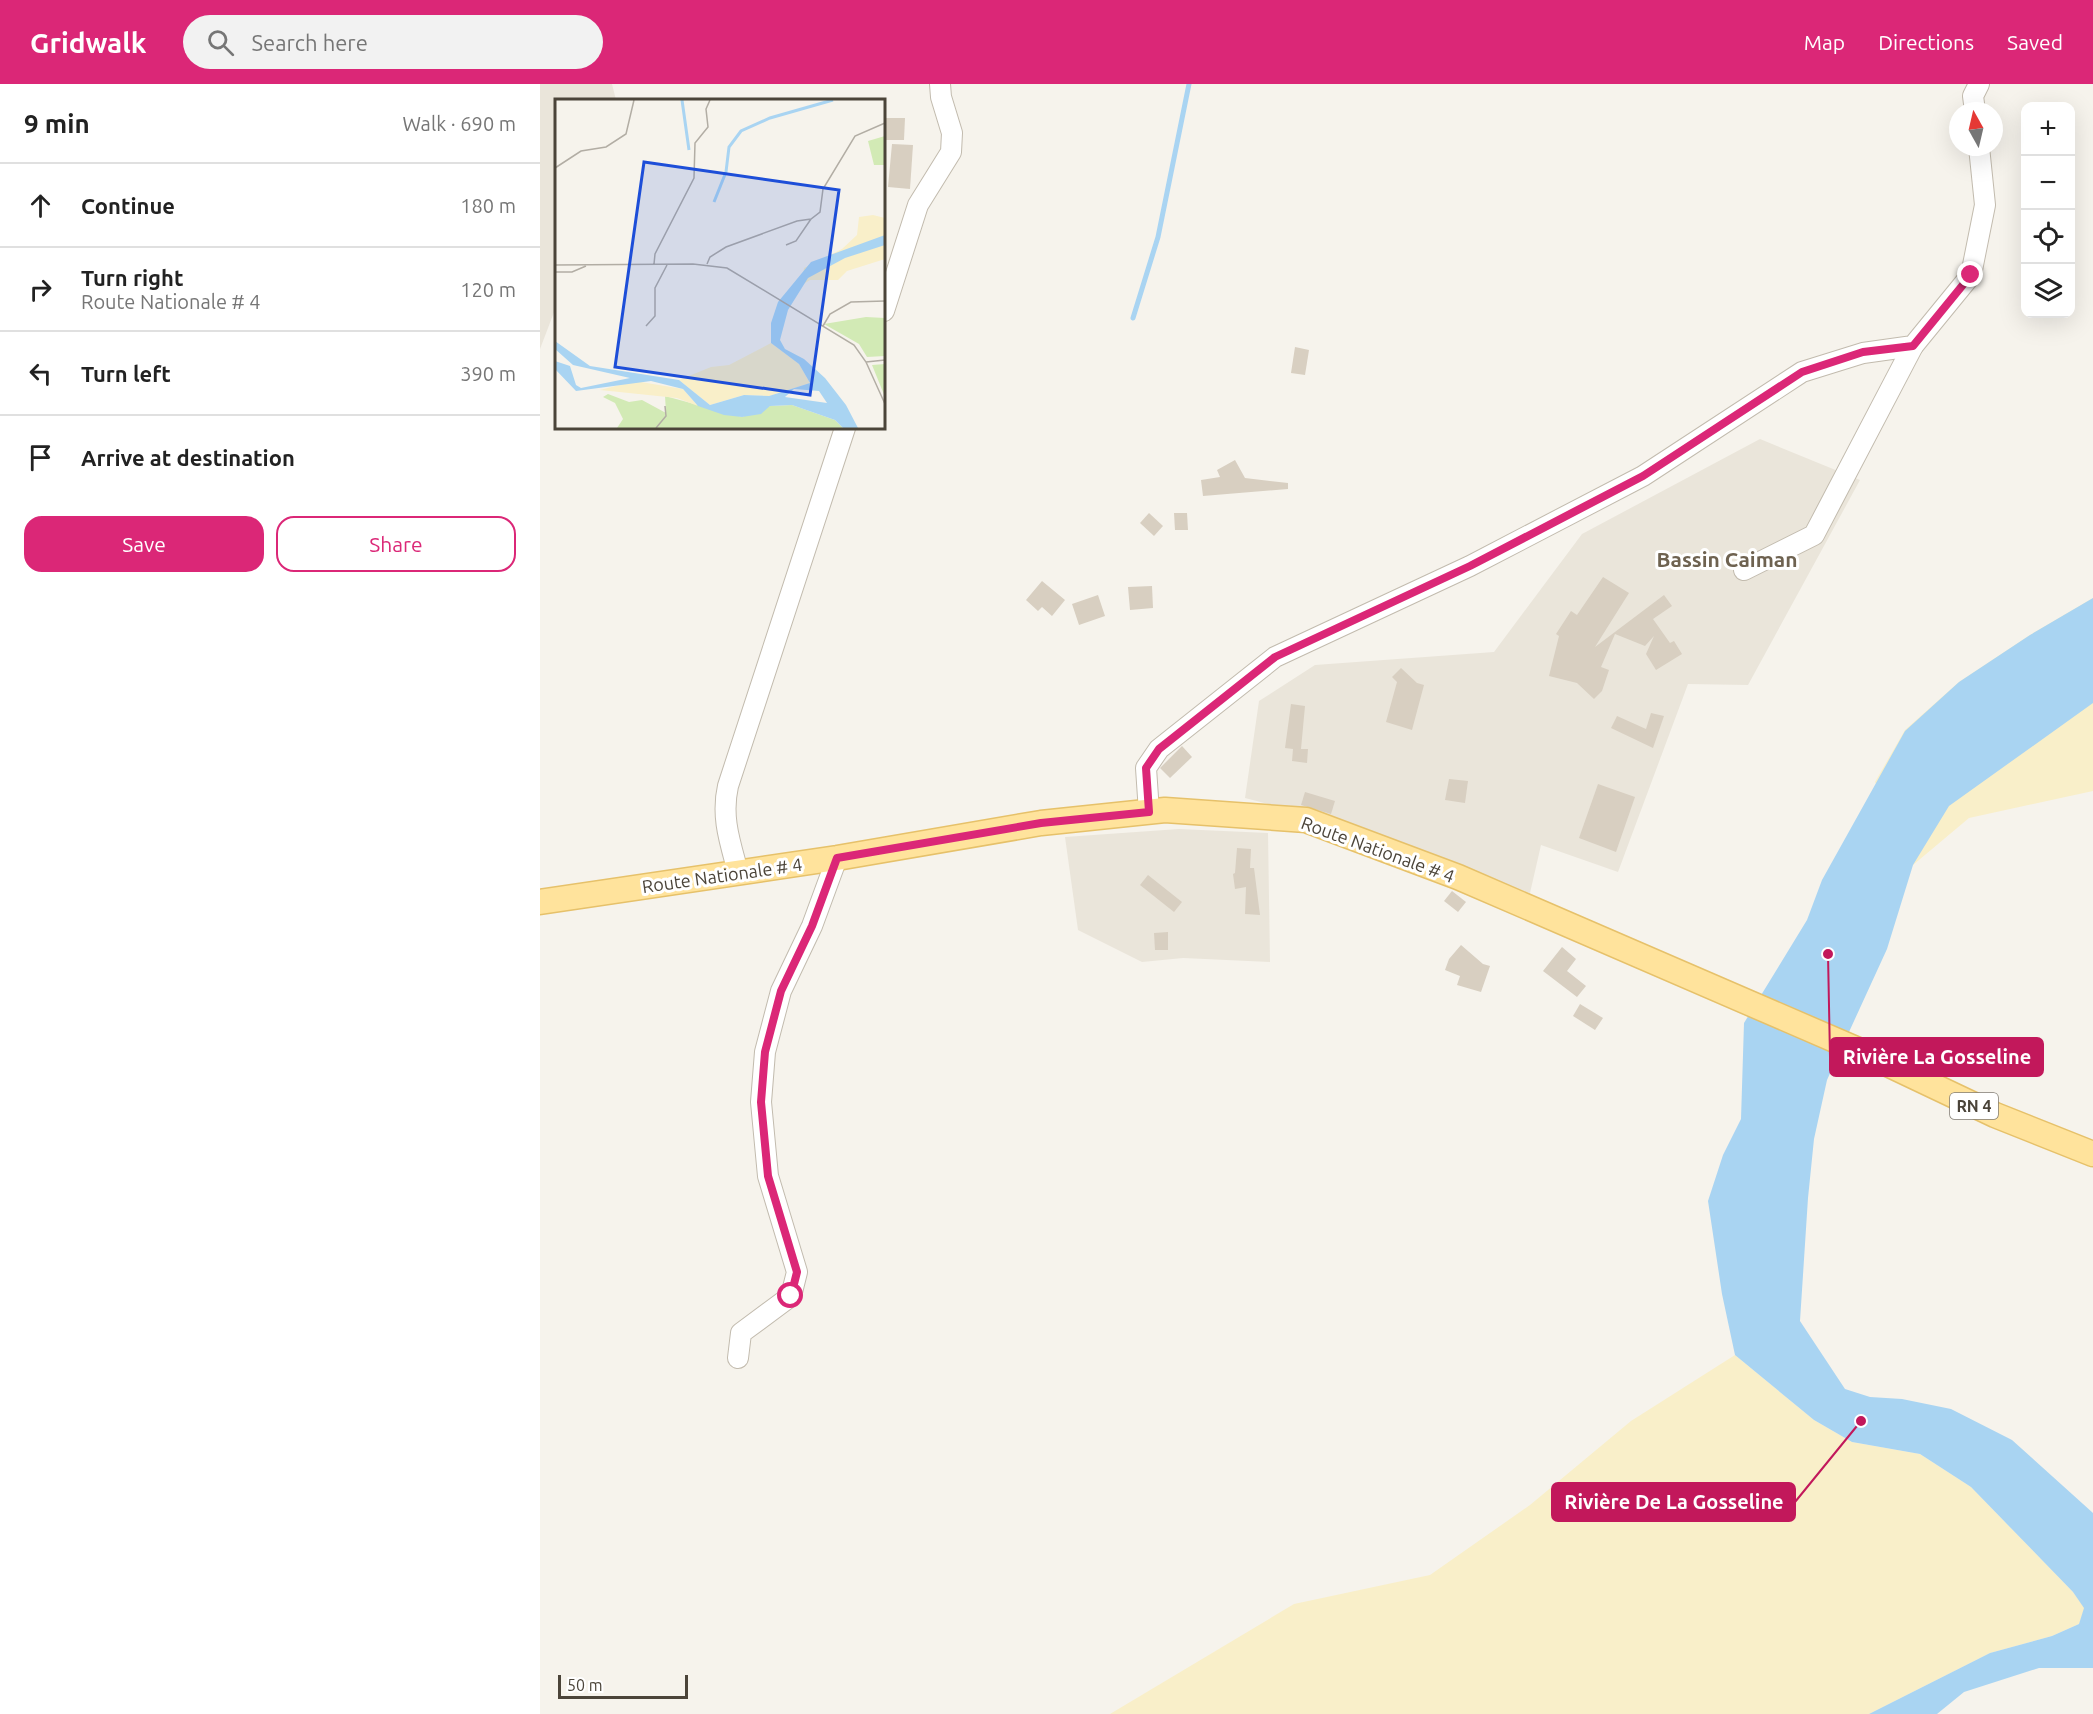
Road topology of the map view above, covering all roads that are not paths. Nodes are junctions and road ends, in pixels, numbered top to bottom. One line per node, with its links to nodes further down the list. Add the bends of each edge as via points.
1 (940, 84): 5 (street, via 952,133 951,152 918,205)
2 (1979, 84): 3 (street)
3 (1974, 102)
4 (1980, 156): 6 (street, via 1985,205 1971,275)
5 (885, 308)
6 (1913, 346): 8 (street, via 1814,535); 9 (street, via 1863,352 1802,372 1643,476 1470,566 1275,657 1159,749 1146,768)
7 (845, 429): 11 (street, via 723,806)
8 (1744, 570)
9 (1149, 812): 10 (main road, Route Nationale # 4 / RN 4, via 1041,823); 13 (main road, Route Nationale # 4 / RN 4, via 1306,820 1458,877 1858,1050 1995,1115)
10 (837, 858): 11 (main road, Route Nationale # 4 / RN 4); 14 (street, via 812,926 781,991 765,1052 761,1102 768,1176 797,1272 791,1296 741,1333)
11 (738, 872): 12 (main road, Route Nationale # 4 / RN 4)
12 (540, 902)
13 (2093, 1154)
14 (738, 1358)

